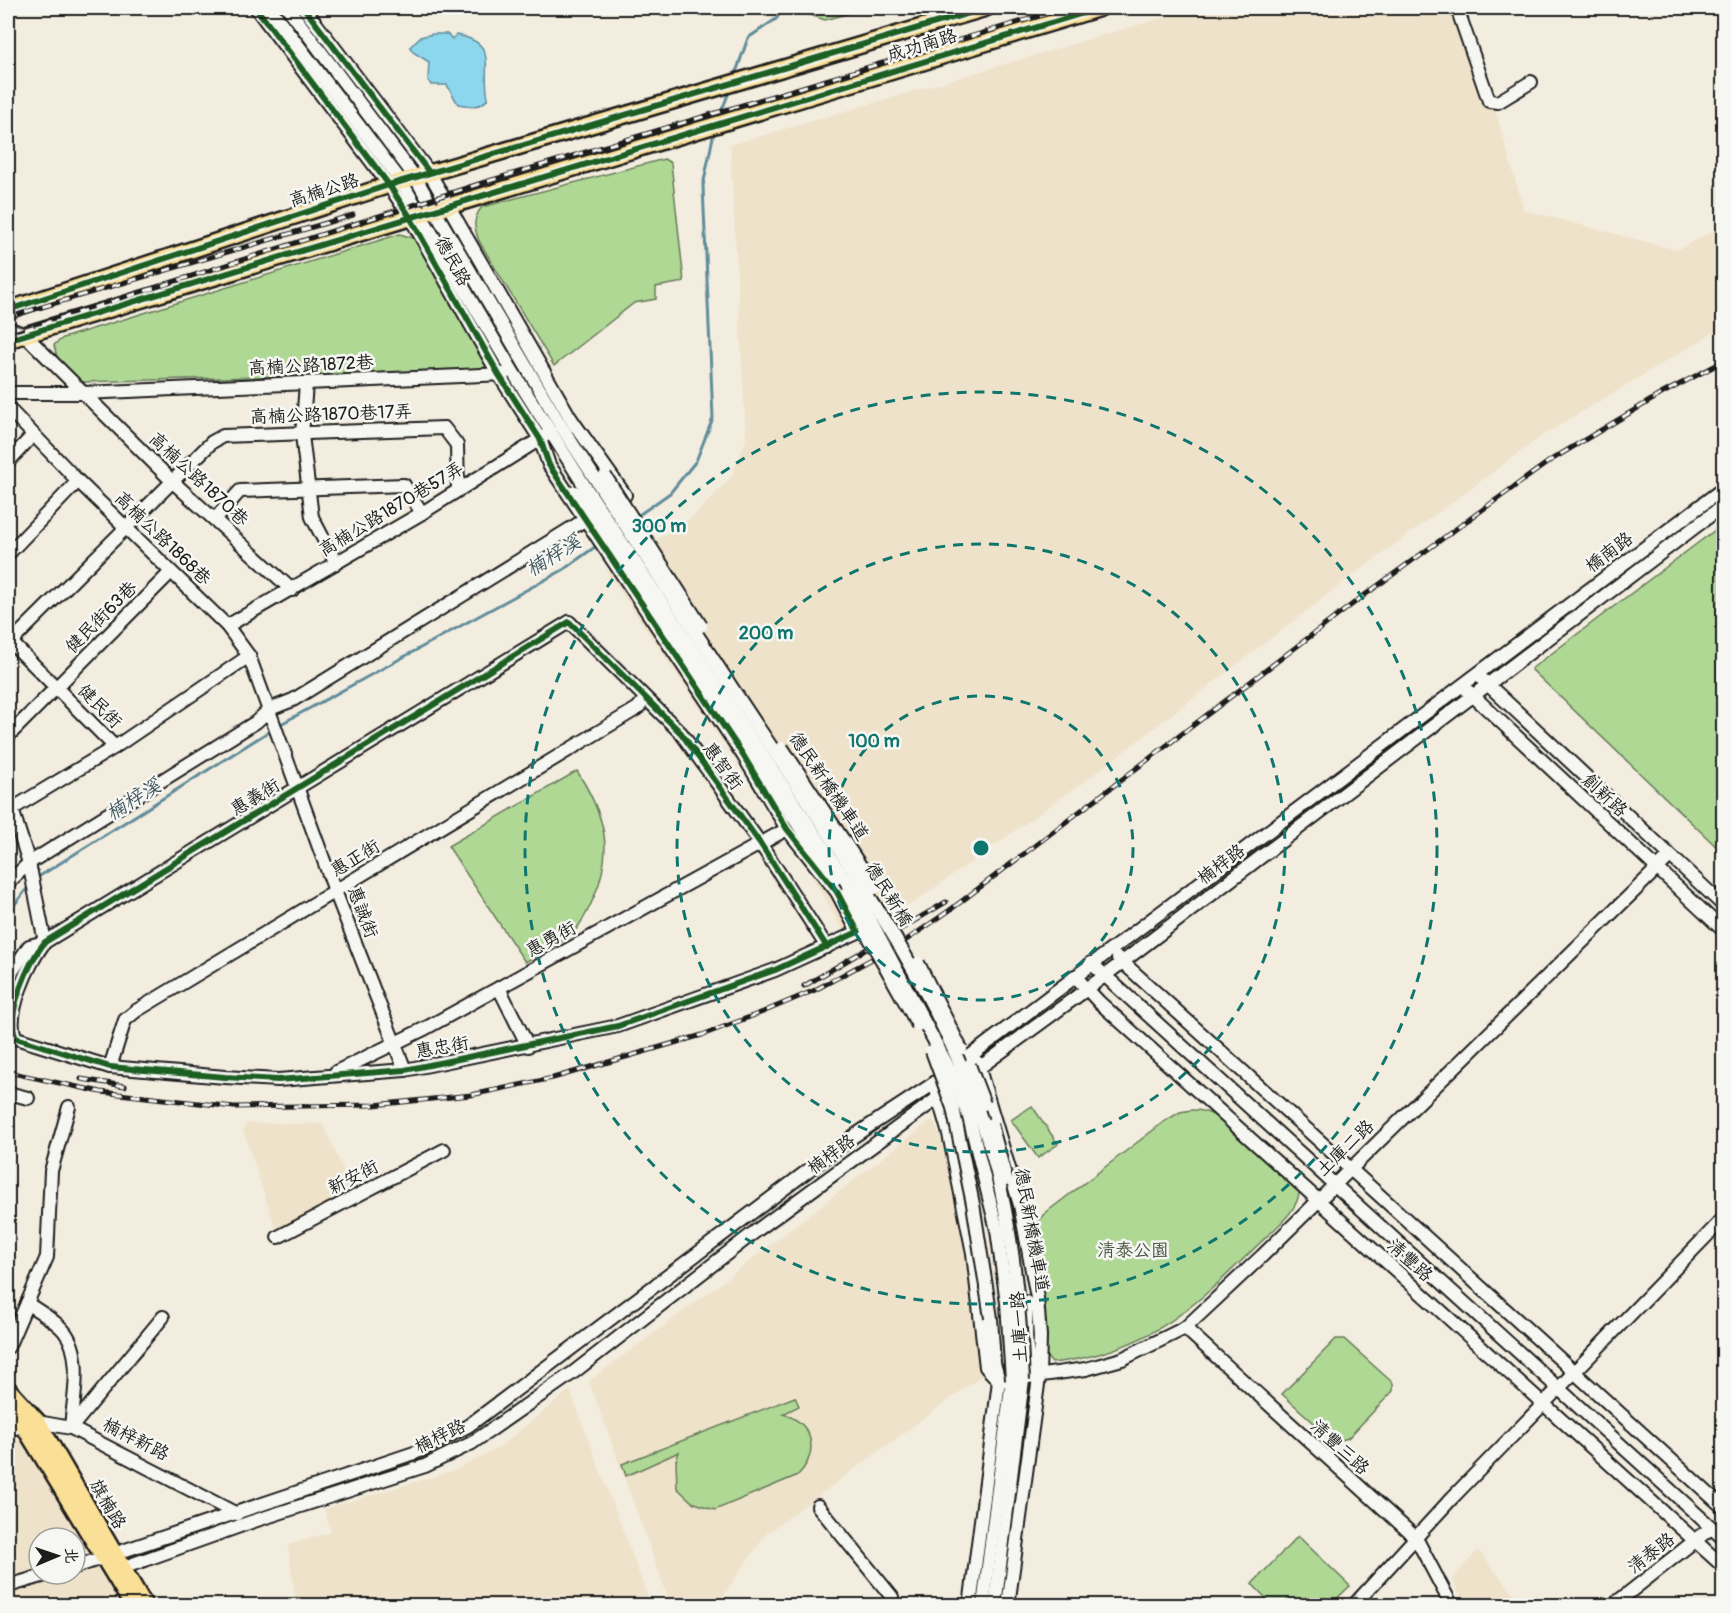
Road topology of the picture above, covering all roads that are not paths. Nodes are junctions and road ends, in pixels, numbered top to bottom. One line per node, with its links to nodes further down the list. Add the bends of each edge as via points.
1 (256, 8): 10 (street, 德民路)
2 (270, 8): 10 (street, 德民路)
3 (288, 8): 10 (street, 德民路)
4 (304, 8): 10 (street, 德民路)
5 (986, 8): 8 (main road, 成功南路)
6 (1457, 8): 9 (street, via 1490,101 1498,102)
7 (1092, 9): 11 (main road, 成功南路)
8 (756, 75): 10 (main road, 高楠公路)
9 (1531, 82)
10 (409, 179): 11 (street, 德民路); 11 (street, 德民路); 12 (main road, 高楠公路)
11 (428, 212): 14 (main road); 16 (street, 德民路); 17 (street, 德民路); 18 (street, 德民路)
12 (8, 310)
13 (8, 328): 14 (street)
14 (25, 335): 15 (main road); 21 (street, 高楠公路1870巷)
15 (8, 340)
16 (530, 361): 17 (street, 高楠公路1872巷); 23 (street, 德民路)
17 (513, 372): 18 (street, 高楠公路1872巷); 23 (street, 德民路)
18 (499, 375): 19 (street, 高楠公路1872巷); 23 (street, 德民路)
19 (306, 384): 21 (street, 高楠公路1872巷); 25 (street)
20 (8, 393): 21 (street, 高楠公路1872巷)
21 (84, 393): 30 (street, 高楠公路1870巷)
22 (8, 408): 24 (street, 高楠公路1868巷)
23 (556, 429): 26 (street, 德民路); 28 (street); 33 (street, 高楠公路1870巷57弄); 34 (street, 德民路); 38 (street, via 625,495)
24 (33, 435): 27 (street); 29 (street, 高楠公路1868巷)
25 (302, 435): 30 (street, 高楠公路1870巷17弄, via 223,436 212,442); 31 (street); 33 (street, 高楠公路1870巷17弄, via 444,428 457,445)
26 (546, 452): 34 (street); 38 (street, via 549,465)
27 (8, 462)
28 (601, 478): 105 (street, 德民新橋機車道, bridge, via 849,847 928,980 978,1084 998,1148 1016,1233 1029,1355 1032,1371); 106 (street, 德民新橋, bridge, via 880,910 962,1070 988,1143 1009,1235)
29 (78, 481): 39 (street, 高楠公路1868巷); 40 (street)
30 (173, 482): 37 (street, 高楠公路1870巷); 39 (street, 高楠公路1870巷17弄)
31 (307, 487): 36 (street, via 404,485); 37 (street, via 240,491); 41 (street, via 312,518)
32 (1724, 488): 47 (street, 橋南路)
33 (458, 489): 36 (street, 高楠公路1870巷57弄)
34 (579, 489): 106 (street, 德民新橋, bridge, via 865,910 953,1076 969,1117 997,1230); 107 (street, bridge, via 698,676 846,895 933,1054 953,1108 973,1204)
35 (1724, 505): 49 (street, 橋南路)
36 (422, 513): 41 (street, 高楠公路1870巷57弄)
37 (215, 519): 43 (street, 高楠公路1870巷)
38 (588, 525): 56 (street, via 293,700); 62 (street, via 743,755)
39 (126, 527): 42 (street, 高楠公路1868巷); 46 (street, 高楠公路1870巷17弄)
40 (8, 554)
41 (336, 563): 43 (street, 高楠公路1870巷57弄)
42 (171, 572): 45 (street, 高楠公路1868巷); 53 (street, 健民街63巷)
43 (292, 590): 45 (street, 高楠公路1870巷57弄)
44 (569, 622): 55 (street, 惠智街); 60 (street, 惠義街)
45 (227, 626): 48 (street, 高楠公路1868巷)
46 (9, 642): 53 (street, 健民街)
47 (1516, 645): 50 (street, 楠梓路)
48 (249, 657): 56 (street, 高楠公路1868巷); 58 (street)
49 (1524, 657): 51 (street, 楠梓路)
50 (1477, 674): 51 (street, 創新路); 52 (street, 楠梓路)
51 (1488, 684): 54 (street, 楠梓路); 64 (street, 創新路)
52 (1462, 685): 54 (street, 創新路); 73 (street, 楠梓路)
53 (56, 687): 57 (street, 健民街63巷); 58 (street, 健民街)
54 (1473, 696): 66 (street, 創新路); 74 (street, 楠梓路)
55 (645, 699): 63 (street, 惠智街, via 681,734); 68 (street, 惠正街, via 638,708)
56 (270, 709): 59 (street, 高楠公路1868巷); 65 (street, via 256,722)
57 (8, 736)
58 (115, 747): 61 (street)
59 (290, 766): 60 (street, 惠誠街)
60 (298, 789): 68 (street, 惠誠街); 71 (street, 惠義街)
61 (10, 807): 65 (street)
62 (787, 829): 63 (street, 惠勇街); 72 (street, 惠忠街, via 837,892 858,932)
63 (760, 843): 72 (street, 惠智街); 79 (street, 惠勇街)
64 (1671, 856): 66 (street, 土庫二路); 69 (street, 創新路)
65 (29, 863): 67 (street); 71 (street)
66 (1657, 868): 70 (street, 創新路); 95 (street, 土庫二路)
67 (8, 883)
68 (335, 891): 82 (street, 惠誠街); 85 (street, 惠正街, via 136,1011 125,1020)
69 (1724, 906)
70 (1724, 931)
71 (45, 942): 78 (street, via 29,946); 81 (street, 惠義街, via 36,953 12,1018)
72 (827, 947): 83 (street, 惠忠街, via 775,970 618,1026)
73 (1109, 949): 74 (street, 清豐路); 75 (street, 楠梓路)
74 (1122, 962): 77 (street, 楠梓路); 95 (street, 清豐路)
75 (1091, 963): 76 (street, 楠梓路); 77 (street, 清豐路)
76 (1075, 976): 80 (street, 清豐路); 84 (street, 楠梓路)
77 (1103, 976): 80 (street, 楠梓路); 96 (street, 清豐路)
78 (8, 978)
79 (499, 988): 82 (street, 惠勇街); 83 (street)
80 (1087, 989): 86 (street, 楠梓路); 97 (street, 清豐路)
81 (16, 1038): 85 (street, 惠忠街)
82 (394, 1044): 87 (street, 惠誠街); 88 (street, 惠勇街)
83 (528, 1047): 87 (street, 惠忠街)
84 (974, 1052): 86 (street, 土庫一路); 89 (street, 楠梓路)
85 (110, 1067): 88 (street, 惠忠街, via 278,1080)
86 (980, 1068): 92 (street, 楠梓路); 105 (street, 土庫一路, via 1030,1252 1037,1298)
87 (405, 1070): 88 (street, 惠忠街)
88 (330, 1075)
89 (933, 1084): 92 (street, 土庫一路); 117 (street, 楠梓路, via 854,1136 468,1426 417,1452)
90 (8, 1093): 91 (street)
91 (28, 1098)
92 (939, 1099): 107 (street, 土庫一路, via 973,1253 986,1367); 118 (street, 楠梓路, via 765,1224 574,1372 472,1443 425,1466)
93 (69, 1107): 100 (street, via 51,1171 47,1257)
94 (444, 1150): 99 (street, 新安街)
95 (1350, 1169): 96 (street, 土庫二路); 104 (street, 清豐路)
96 (1333, 1185): 97 (street, 土庫二路); 109 (street, 清豐路)
97 (1318, 1200): 102 (street, 土庫二路); 110 (street, 清豐路)
98 (1724, 1218): 104 (street)
99 (278, 1237)
100 (27, 1303): 103 (street); 113 (street, via 58,1325 71,1341 75,1359)
101 (163, 1317): 113 (street)
102 (1185, 1328): 105 (street, 土庫二路, via 1122,1359); 120 (street, 清豐三路)
103 (8, 1347)
104 (1573, 1373): 109 (street); 116 (street, 清豐路)
105 (1039, 1377): 106 (street, 土庫二路); 135 (street, 土庫一路)
106 (1017, 1380): 107 (street, 土庫二路); 133 (street, 土庫一路); 134 (street, 土庫一路)
107 (999, 1381): 132 (street, 土庫一路)
108 (8, 1389): 112 (main road)
109 (1558, 1389): 110 (street); 119 (street, 清豐路)
110 (1544, 1404): 120 (street); 122 (street, 清豐路)
111 (8, 1410): 112 (main road)
112 (31, 1423): 113 (street, 楠梓新路); 114 (street); 123 (main road, 旗楠路)
113 (71, 1428): 117 (street, 楠梓新路)
114 (8, 1430)
115 (818, 1506): 131 (street, via 892,1597)
116 (1724, 1508)
117 (236, 1513): 118 (street, 楠梓新路); 123 (street, 楠梓路)
118 (251, 1522): 126 (street, 楠梓路)
119 (1711, 1528): 121 (street, 清豐路); 122 (street, 清泰路)
120 (1416, 1538): 136 (street); 137 (street, 清豐三路)
121 (1724, 1539)
122 (1694, 1542): 125 (street, 清豐路); 138 (street, 清泰路)
123 (108, 1556): 124 (street, 楠梓路); 126 (main road, 旗楠路); 129 (main road, 旗楠路)
124 (87, 1563)
125 (1724, 1567)
126 (122, 1568): 130 (main road, 旗楠路)
127 (27, 1580): 128 (street)
128 (8, 1586)
129 (133, 1605)
130 (145, 1605)
131 (890, 1605)
132 (970, 1605)
133 (983, 1605)
134 (994, 1605)
135 (1008, 1605)
136 (1353, 1605)
137 (1452, 1605)
138 (1612, 1605)

